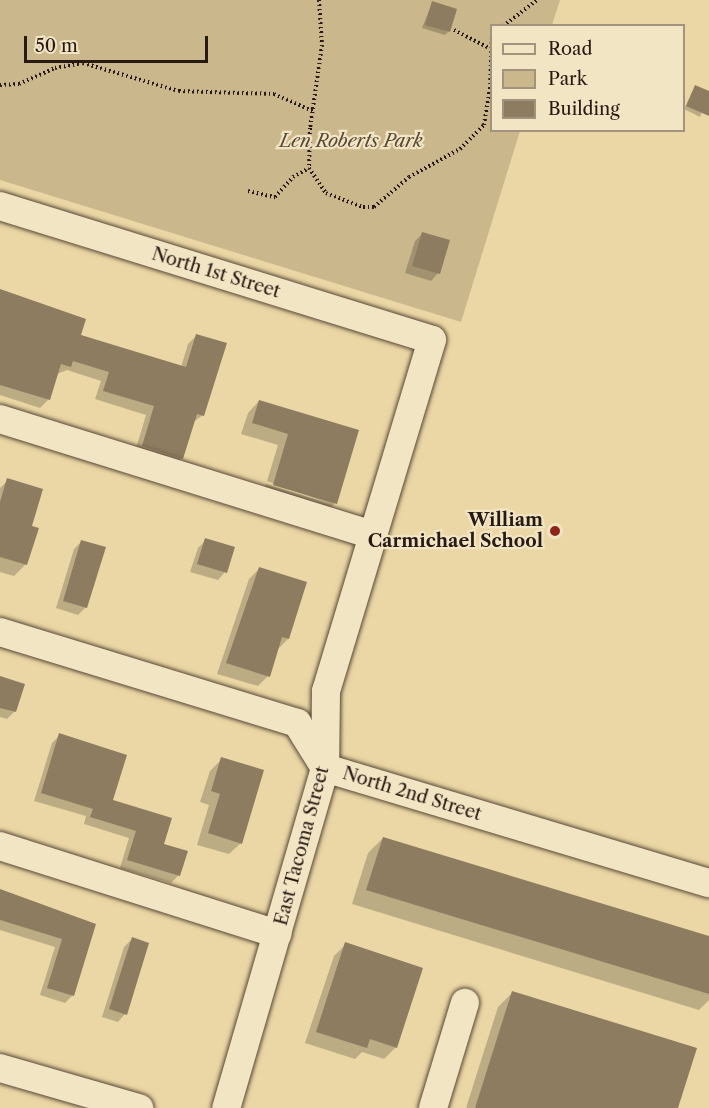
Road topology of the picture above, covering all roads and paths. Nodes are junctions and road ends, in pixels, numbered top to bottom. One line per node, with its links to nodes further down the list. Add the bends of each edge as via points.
1 (319, 0): 8 (path, via 322,45)
2 (537, 0): 3 (path)
3 (506, 24)
4 (454, 30): 6 (path)
5 (490, 43): 6 (path)
6 (489, 48): 9 (path, via 490,89 484,125 460,149 409,177 374,207 352,205 326,193)
7 (0, 85): 8 (path, via 19,84 55,68 84,63 179,91 274,94)
8 (313, 111): 9 (path)
9 (309, 168): 10 (path, via 292,177 275,197)
10 (248, 191)
11 (0, 206): 12 (street, North 1st Street)
12 (432, 340): 14 (street, East Tacoma Street)
13 (0, 419): 14 (street)
14 (373, 535): 16 (street, East Tacoma Street, via 326,691)
15 (0, 632): 16 (street, North 2nd Street, via 297,723)
16 (326, 768): 18 (street, North 2nd Street); 19 (street, East Tacoma Street)
17 (0, 846): 19 (street)
18 (709, 883)
19 (277, 934): 23 (street, East Tacoma Street)
20 (465, 1003): 24 (street)
21 (0, 1068): 22 (street)
22 (139, 1108)
23 (226, 1108)
24 (433, 1108)

